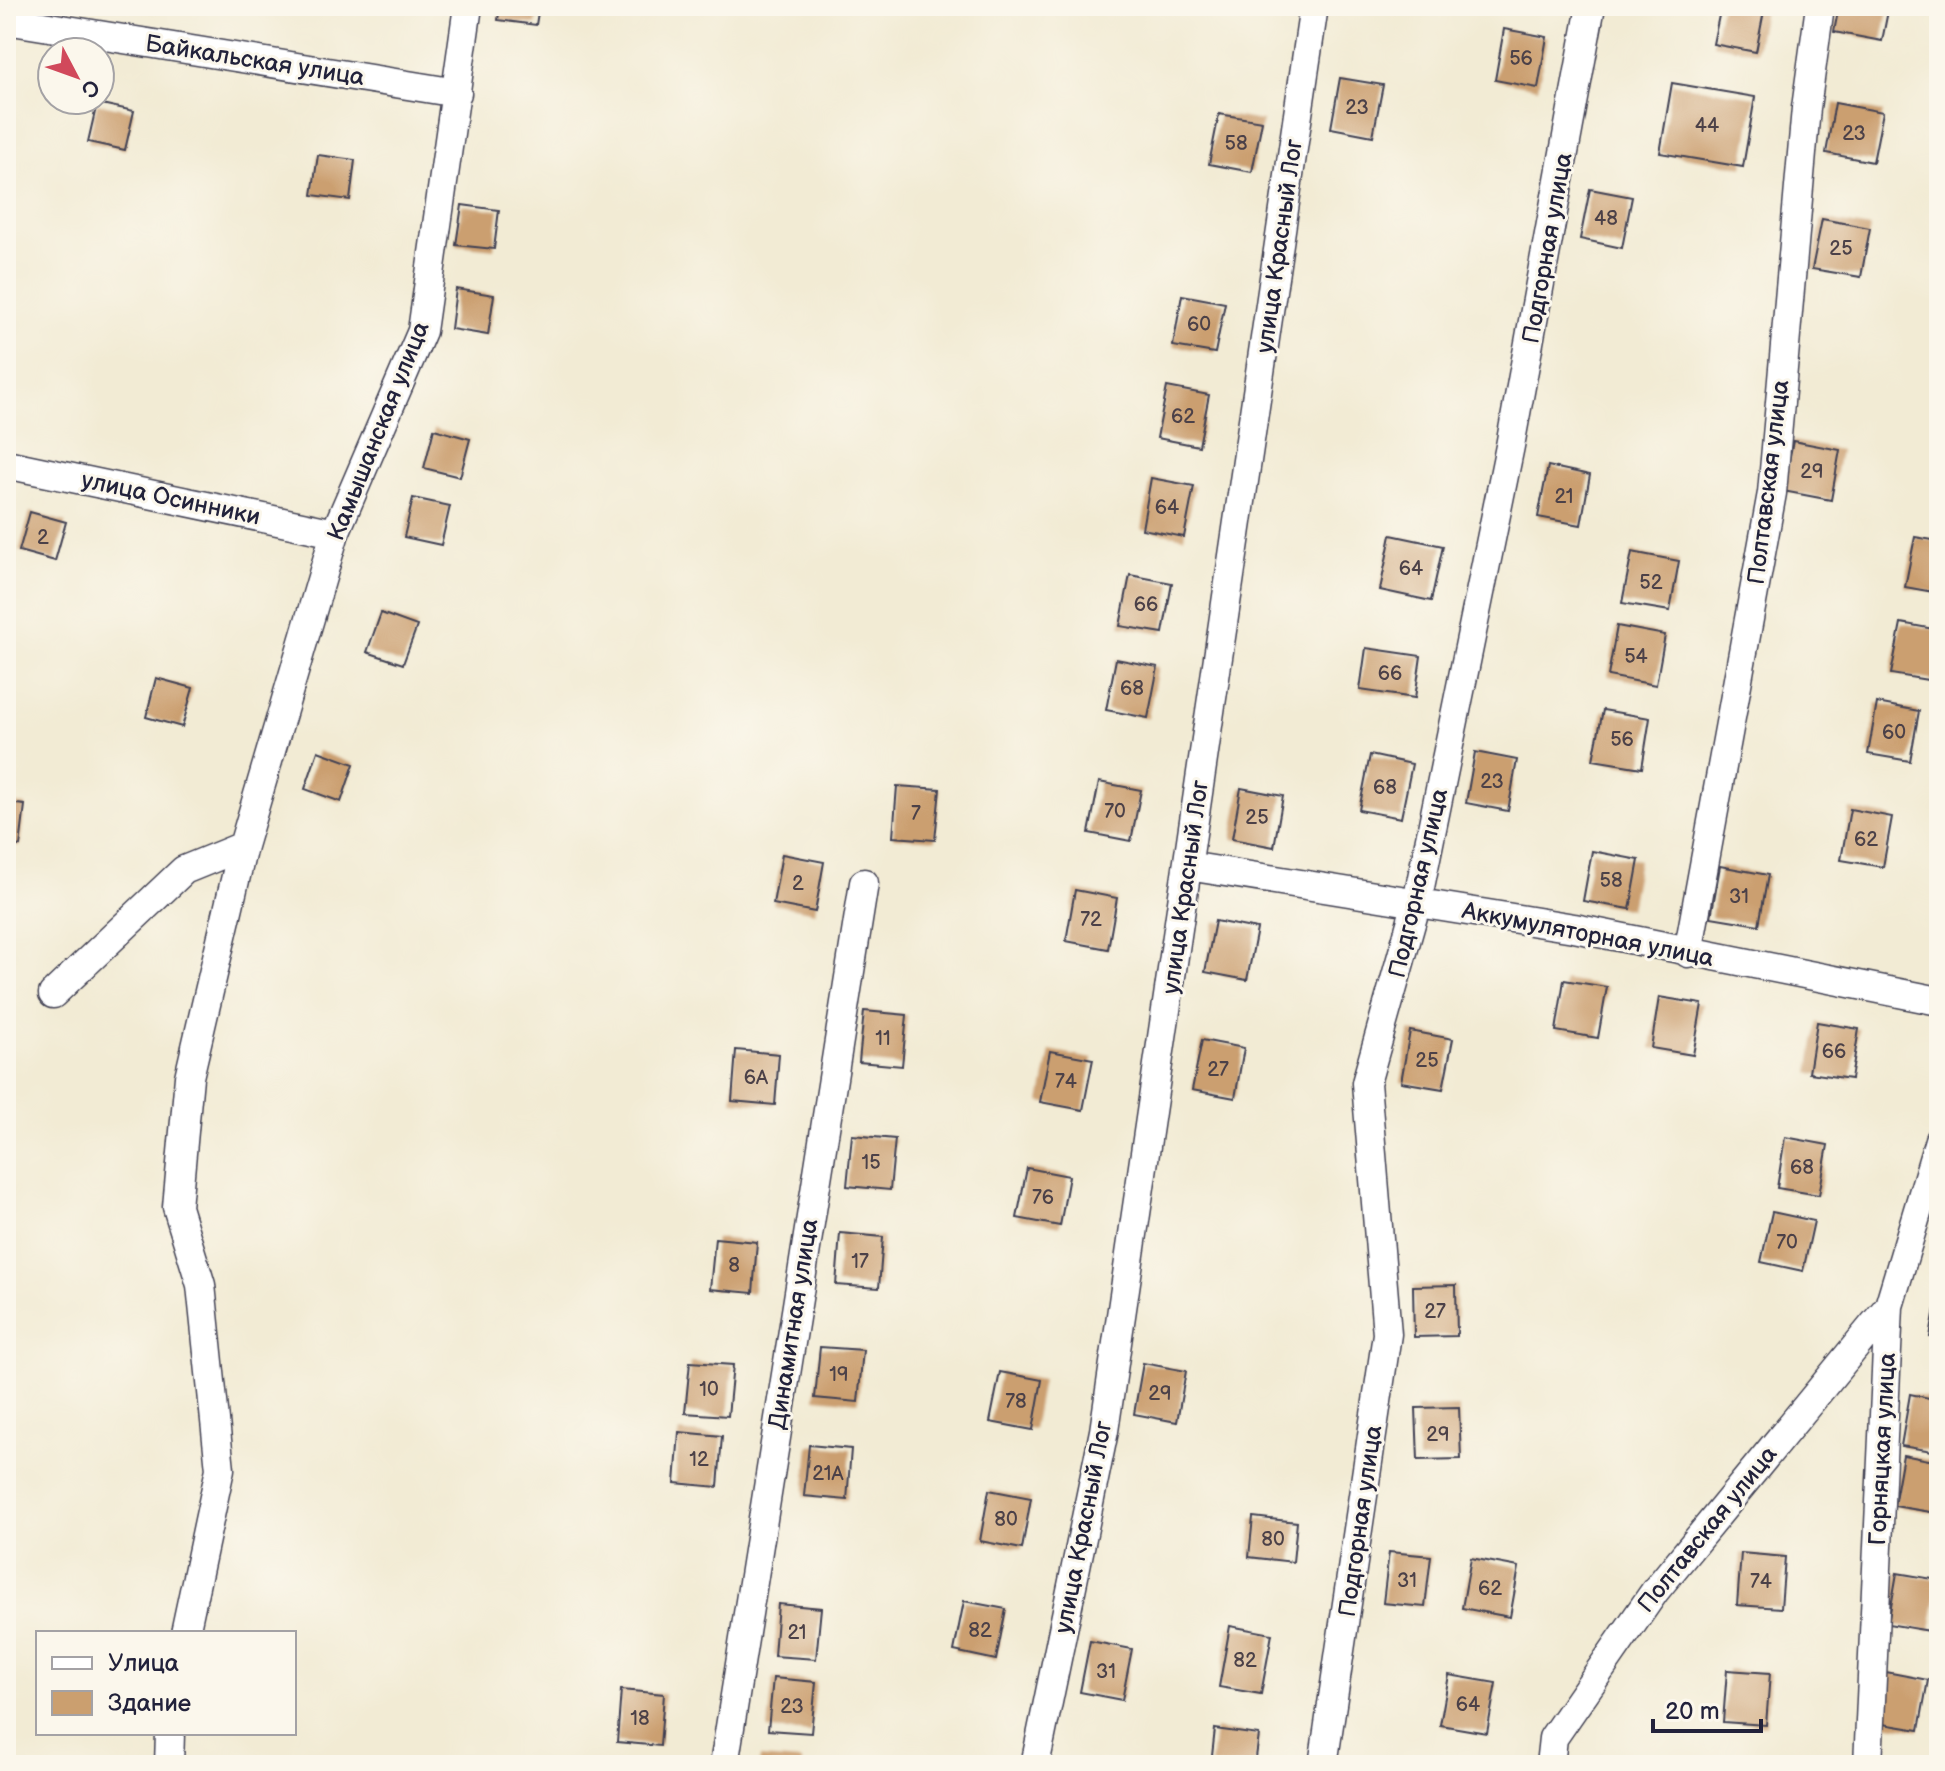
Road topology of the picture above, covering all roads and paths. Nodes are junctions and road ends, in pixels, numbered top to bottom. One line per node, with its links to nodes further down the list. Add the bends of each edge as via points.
1 (468, 6): 6 (street, Камышанская улица)
2 (1314, 6): 10 (street, улица Красный Лог)
3 (1591, 6): 12 (street, Подгорная улица, via 1510,446)
4 (1820, 6): 13 (street, Полтавская улица, via 1772,493)
5 (6, 20): 6 (street, Байкальская улица)
6 (457, 93): 8 (street, Камышанская улица, via 422,331)
7 (6, 464): 8 (street, улица Осинники)
8 (335, 533): 9 (street, Камышанская улица)
9 (243, 846): 14 (street, via 184,870); 18 (street, Камышанская улица, via 189,1077 177,1186 177,1207 201,1285 220,1469)
10 (1188, 866): 12 (street, Аккумуляторная улица); 22 (street, улица Красный Лог, via 1104,1431)
11 (864, 883): 21 (street, Динамитная улица)
12 (1417, 902): 13 (street, Аккумуляторная улица); 23 (street, Подгорная улица, via 1366,1083 1387,1334)
13 (1688, 953): 15 (street, Аккумуляторная улица)
14 (53, 994)
15 (1939, 1001)
16 (1939, 1140): 17 (street, Горняцкая улица)
17 (1889, 1306): 24 (street, Полтавская улица, via 1655,1591 1553,1738); 25 (street, Горняцкая улица)
18 (185, 1631)
19 (170, 1735): 20 (street)
20 (169, 1765)
21 (724, 1765)
22 (1035, 1765)
23 (1323, 1765)
24 (1550, 1765)
25 (1868, 1765)

